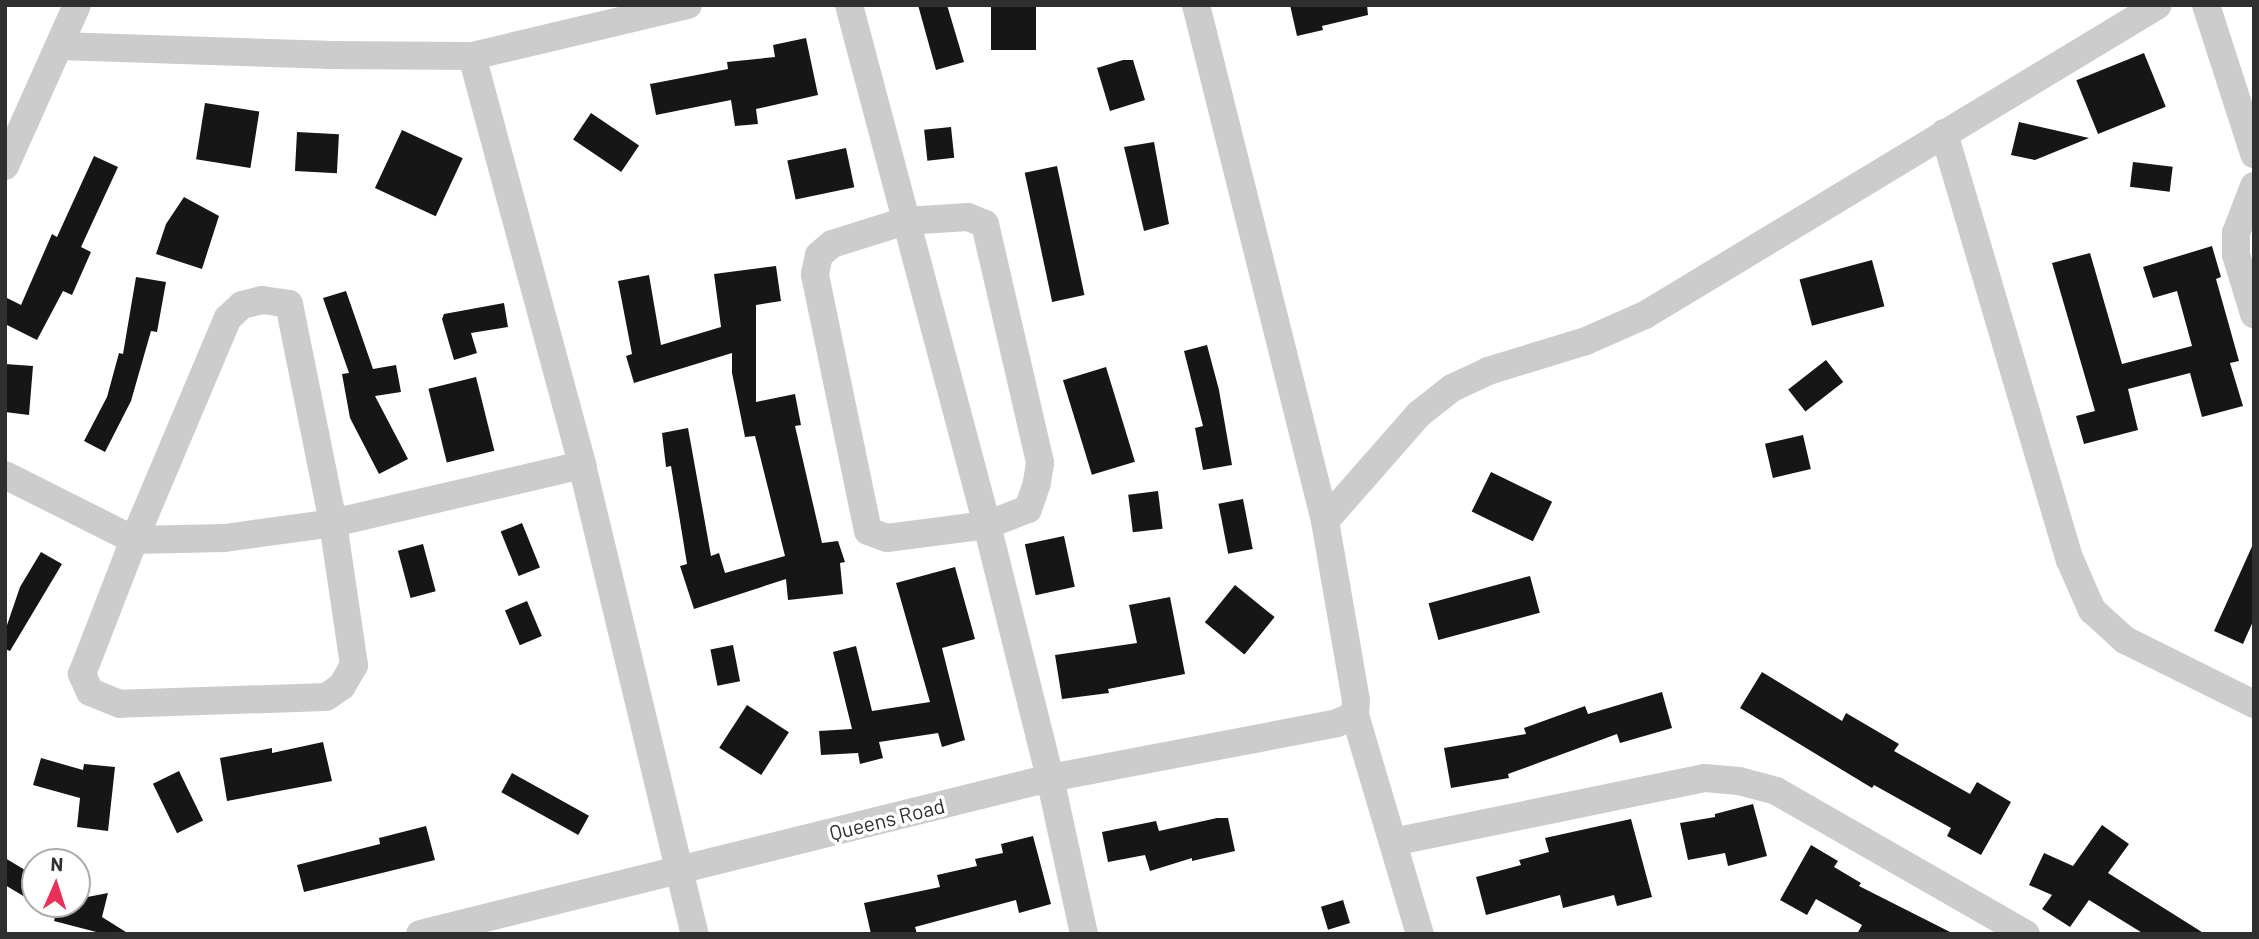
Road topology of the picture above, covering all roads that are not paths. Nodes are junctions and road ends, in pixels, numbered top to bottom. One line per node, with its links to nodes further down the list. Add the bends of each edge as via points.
1 (77, 5): 7 (street)
2 (688, 5): 8 (street)
3 (849, 5): 13 (street)
4 (1196, 5): 17 (street)
5 (2158, 5): 9 (street)
6 (2206, 5): 10 (street)
7 (59, 46): 8 (street); 11 (street)
8 (472, 55): 15 (street)
9 (1944, 133): 17 (street, via 1645,315 1452,388 1419,414); 21 (street, via 2070,560 2092,610 2125,640)
10 (2254, 154)
11 (5, 166)
12 (2254, 186): 14 (street, via 2236,233 2236,255)
13 (905, 221): 19 (street); 19 (street, via 968,217 985,224 1040,463 1028,509); 19 (street, via 832,244 819,255 815,274 868,531 887,538)
14 (2254, 314)
15 (582, 465): 18 (street); 25 (street)
16 (5, 475): 20 (street)
17 (1325, 521): 22 (street)
18 (333, 523): 20 (street, via 225,538); 20 (street, via 289,304 262,299 242,304 228,318); 20 (street, via 354,665 342,686 326,697 120,704 90,692 82,674)
19 (987, 525): 23 (street)
20 (134, 540)
21 (2254, 704)
22 (1355, 715): 23 (street, Queens Road, via 1337,723); 24 (street)
23 (1050, 778): 25 (street, Queens Road); 28 (street)
24 (1393, 842): 29 (street); 30 (street, via 1706,778 1739,781 1776,791)
25 (679, 871): 26 (street, Queens Road); 27 (street)
26 (431, 933)
27 (695, 934)
28 (1084, 934)
29 (1420, 934)
30 (2026, 934)

